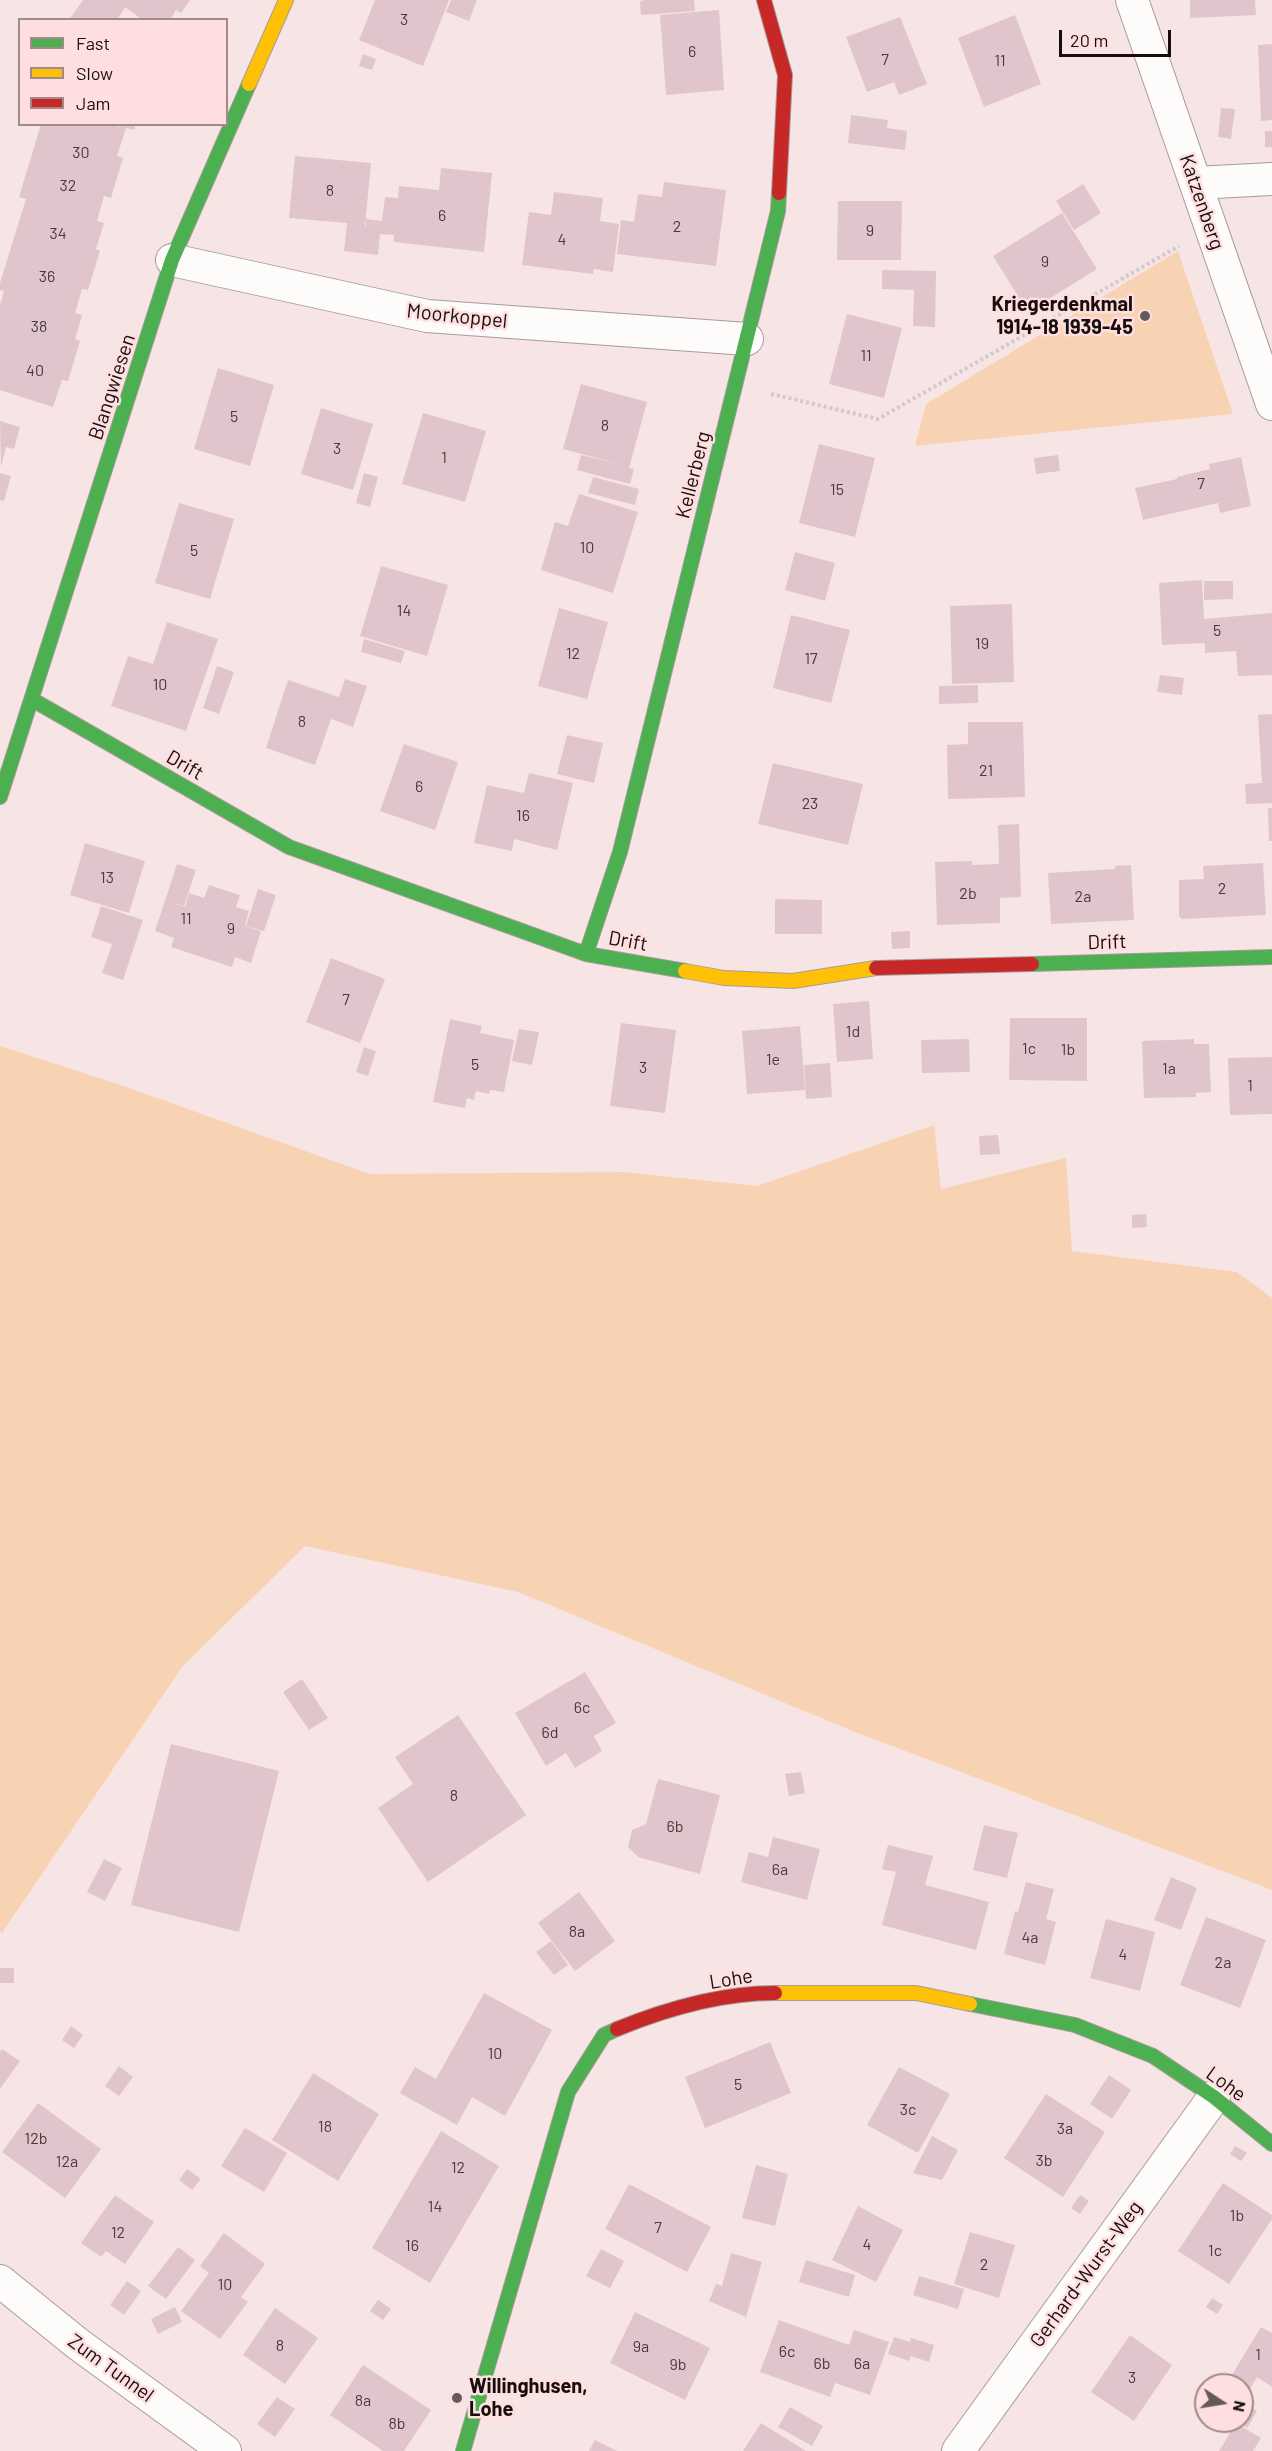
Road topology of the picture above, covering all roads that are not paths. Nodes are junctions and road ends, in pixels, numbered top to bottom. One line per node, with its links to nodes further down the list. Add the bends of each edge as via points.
1 (286, 0): 6 (street, Blangwiesen)
2 (764, 0): 7 (street, Kellerberg, via 785,75 778,211)
3 (1132, 0): 5 (street, Katzenberg)
4 (1272, 179): 5 (street)
5 (1196, 183): 8 (street, Katzenberg)
6 (172, 260): 7 (street, Moorkoppel, via 427,316); 9 (street, Blangwiesen)
7 (747, 339): 11 (street, Kellerberg, via 620,852)
8 (1272, 404)
9 (33, 700): 10 (street, Blangwiesen); 11 (street, Drift, via 289,847)
10 (0, 796)
11 (586, 954): 12 (street, Drift, via 724,978 793,981 879,968)
12 (1272, 957)
13 (1214, 2097): 14 (street, Lohe); 17 (street, Lohe, via 1153,2056 1075,2025 916,1994 747,1993 656,2013 604,2035 568,2092); 18 (street, Gerhard-Wurst-Weg)
14 (1272, 2144)
15 (0, 2281): 16 (street, Zum Tunnel, via 78,2344)
16 (225, 2451)
17 (463, 2451)
18 (958, 2451)

